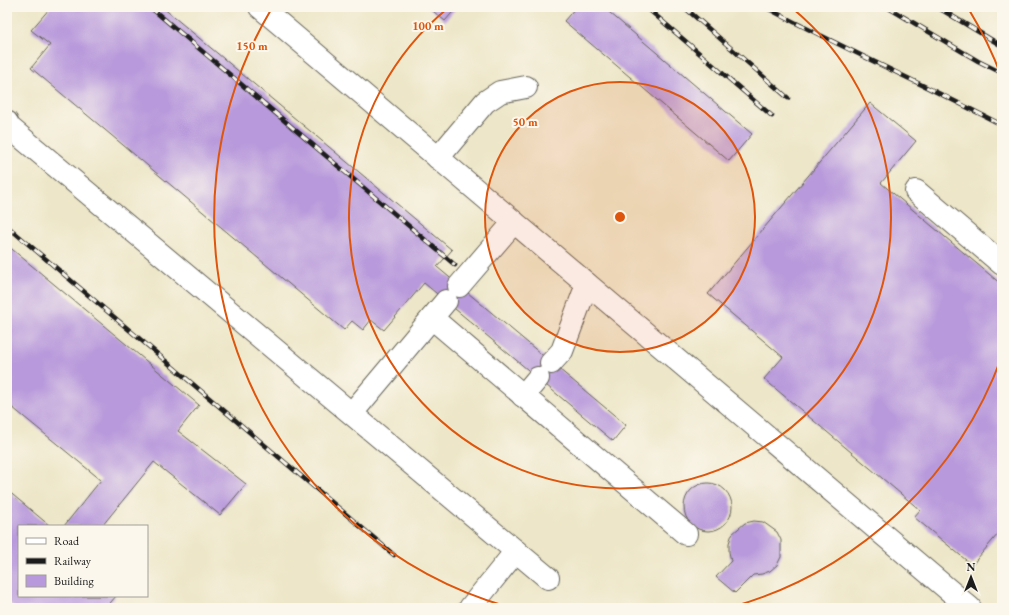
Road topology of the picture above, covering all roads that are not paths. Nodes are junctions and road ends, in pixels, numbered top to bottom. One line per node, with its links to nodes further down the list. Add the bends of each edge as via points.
1 (260, 7): 4 (lane)
2 (526, 87): 4 (lane, via 500,92 485,102)
3 (7, 122): 11 (lane, via 9,127)
4 (438, 158): 6 (lane)
5 (916, 191): 7 (lane)
6 (514, 222): 8 (lane); 9 (lane)
7 (1002, 264)
8 (587, 284): 10 (lane, via 562,351); 16 (lane)
9 (432, 318): 10 (lane); 11 (lane)
10 (523, 396): 12 (lane)
11 (352, 413): 13 (lane)
12 (686, 534)
13 (516, 551): 14 (lane); 15 (lane)
14 (548, 578)
15 (470, 608)
16 (970, 608)

